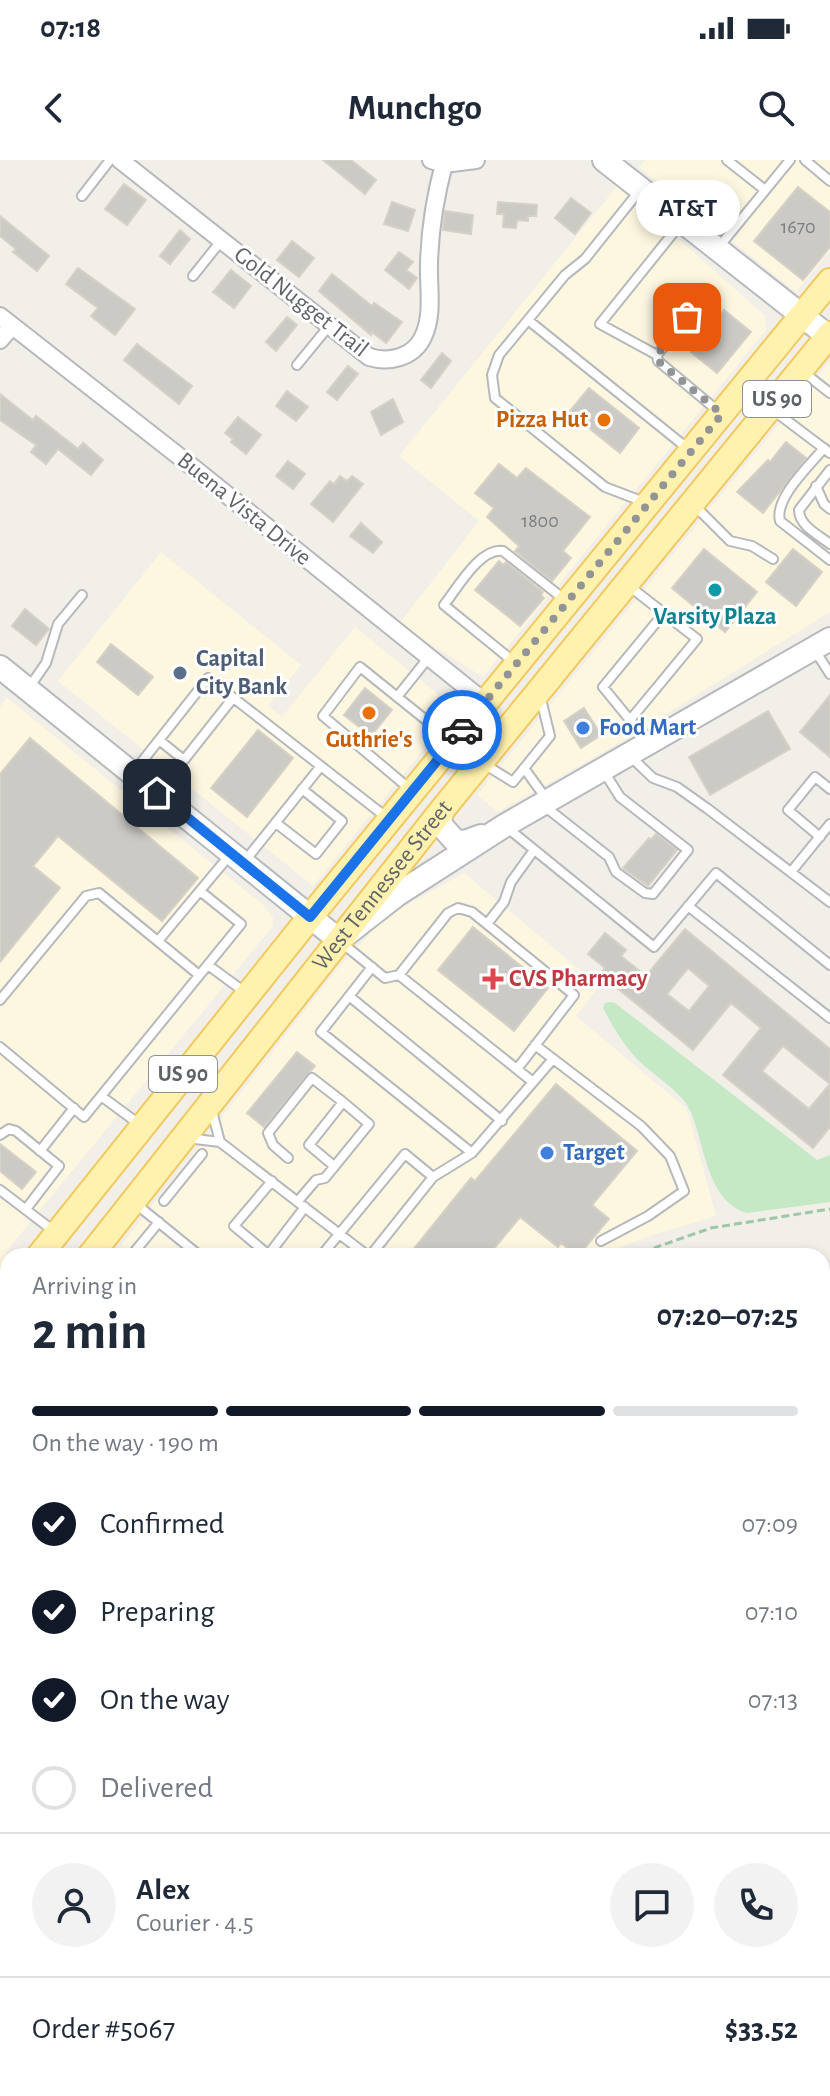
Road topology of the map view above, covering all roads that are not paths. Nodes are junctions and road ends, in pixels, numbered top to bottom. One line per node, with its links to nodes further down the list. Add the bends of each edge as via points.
1 (110, 160): 12 (lane)
2 (120, 160): 14 (street, Gold Nugget Trail)
3 (476, 160): 8 (street)
4 (604, 160): 10 (street)
5 (727, 160): 11 (lane)
6 (790, 160): 11 (lane)
7 (805, 160): 9 (lane)
8 (438, 162): 22 (street, Gold Nugget Trail, via 423,337 403,357 381,361)
9 (830, 181)
10 (641, 189): 13 (street); 20 (lane)
11 (765, 190): 15 (lane)
12 (82, 196)
13 (682, 222): 15 (street); 25 (lane, via 600,324)
14 (222, 240): 16 (lane); 22 (street, Gold Nugget Trail)
15 (717, 249): 19 (street)
16 (193, 276)
17 (830, 281): 19 (main road, West Tennessee Street / US 90)
18 (703, 297): 25 (lane)
19 (802, 315): 23 (street); 30 (main road, West Tennessee Street / US 90)
20 (528, 320): 31 (lane); 35 (lane, via 499,355 492,375 495,398 605,487)
21 (6, 321): 24 (street); 46 (street, Buena Vista Drive)
22 (329, 326): 26 (lane)
23 (829, 336): 27 (main road, West Tennessee Street / US 90)
24 (0, 340)
25 (657, 355): 30 (lane)
26 (297, 365)
27 (801, 370): 28 (lane); 29 (main road, West Tennessee Street / US 90)
28 (830, 393)
29 (770, 408): 32 (lane); 36 (main road, West Tennessee Street / US 90)
30 (722, 414): 31 (main road, West Tennessee Street / US 90)
31 (691, 451): 35 (main road, West Tennessee Street / US 90)
32 (827, 451): 40 (lane, via 783,498 778,515)
33 (830, 470): 34 (lane)
34 (816, 486): 37 (lane); 38 (lane, via 801,504 799,518)
35 (649, 503): 43 (main road, West Tennessee Street / US 90)
36 (692, 504): 39 (lane, via 730,541); 41 (main road, West Tennessee Street / US 90)
37 (830, 509)
38 (830, 544)
39 (773, 559)
40 (830, 560)
41 (626, 584): 44 (lane); 51 (main road, West Tennessee Street / US 90)
42 (82, 595): 50 (lane, via 58,624 46,663)
43 (568, 603): 47 (main road, West Tennessee Street / US 90); 47 (lane, via 503,551 483,555 444,605)
44 (664, 613): 55 (lane, via 603,687); 55 (lane, via 697,639)
45 (822, 644): 49 (lane); 58 (street)
46 (429, 657): 52 (lane); 54 (street, Buena Vista Drive)
47 (517, 665): 54 (main road, West Tennessee Street / US 90)
48 (0, 667): 50 (street)
49 (830, 674)
50 (28, 689): 63 (street)
51 (539, 690): 59 (main road, West Tennessee Street / US 90); 61 (lane, via 550,736)
52 (397, 697): 57 (lane); 66 (lane, via 360,667 323,716)
53 (233, 698): 56 (lane, via 184,760); 56 (lane, via 208,678); 60 (lane)
54 (486, 703): 57 (main road, West Tennessee Street / US 90)
55 (630, 720): 58 (lane)
56 (159, 740): 63 (lane)
57 (453, 741): 66 (main road, West Tennessee Street / US 90)
58 (639, 749): 62 (street); 76 (lane, via 638,765 653,778 687,794)
59 (481, 762): 61 (lane, via 513,782); 68 (main road, West Tennessee Street / US 90)
60 (321, 766): 64 (lane); 69 (lane)
61 (524, 768): 67 (lane)
62 (602, 770): 67 (street); 67 (lane, via 620,797 688,850 653,894 616,872 609,857)
63 (132, 773): 75 (street)
64 (302, 789): 70 (lane); 70 (lane, via 342,821 316,854)
65 (830, 789): 73 (lane, via 815,777 788,810)
66 (413, 792): 69 (main road, West Tennessee Street / US 90)
67 (545, 803): 72 (street)
68 (442, 810): 72 (street, via 440,824 455,841); 82 (main road, West Tennessee Street / US 90)
69 (390, 820): 80 (main road, West Tennessee Street / US 90)
70 (276, 823): 75 (lane)
71 (830, 824): 73 (lane)
72 (504, 826): 74 (lane); 82 (street, via 398,894)
73 (820, 837): 76 (lane)
74 (534, 850): 79 (lane, via 654,947); 81 (lane)
75 (238, 858): 77 (lane); 80 (street)
76 (791, 872): 78 (lane)
77 (200, 891): 83 (lane); 84 (lane, via 241,924)
78 (830, 902)
79 (688, 906): 85 (lane, via 716,873); 92 (lane)
80 (310, 917): 82 (street); 89 (main road, West Tennessee Street / US 90)
81 (487, 924): 88 (lane, via 458,908 448,913); 93 (lane, via 574,995)
82 (339, 940): 86 (lane); 99 (main road, West Tennessee Street / US 90)
83 (158, 941): 87 (lane); 91 (lane, via 99,893 86,896)
84 (208, 965): 87 (lane); 89 (lane)
85 (830, 965)
86 (372, 967): 88 (lane, via 385,978); 90 (lane)
87 (199, 975): 98 (lane)
88 (399, 975): 96 (lane)
89 (247, 994): 103 (main road, West Tennessee Street / US 90)
90 (349, 996): 102 (lane); 108 (lane, via 321,1032)
91 (0, 1000)
92 (830, 1018)
93 (535, 1045): 95 (lane); 96 (lane)
94 (0, 1047): 101 (lane)
95 (553, 1059): 97 (lane); 123 (lane, via 641,1126 670,1156 684,1191)
96 (517, 1069): 97 (lane)
97 (533, 1082): 102 (lane)
98 (101, 1096): 101 (lane, via 84,1117); 103 (lane)
99 (211, 1102): 105 (lane); 106 (main road, West Tennessee Street / US 90)
100 (343, 1102): 110 (lane, via 312,1078 268,1133); 112 (lane, via 309,1145); 112 (lane, via 369,1124)
101 (74, 1108): 107 (lane)
102 (502, 1121): 108 (lane)
103 (141, 1126): 106 (main road); 121 (main road, West Tennessee Street / US 90)
104 (0, 1135): 107 (lane, via 16,1131)
105 (220, 1142): 106 (lane); 114 (lane)
106 (178, 1144): 111 (lane); 116 (main road, West Tennessee Street / US 90)
107 (40, 1151): 119 (lane, via 59,1166)
108 (472, 1153): 113 (lane)
109 (202, 1154): 111 (lane)
110 (288, 1158)
111 (193, 1164): 117 (lane)
112 (334, 1166): 118 (lane, via 325,1178 314,1178)
113 (433, 1177): 122 (lane, via 405,1154); 133 (lane)
114 (272, 1181): 118 (lane); 129 (lane, via 234,1226)
115 (0, 1190): 119 (lane)
116 (133, 1201): 120 (lane); 126 (main road, West Tennessee Street / US 90)
117 (164, 1201)
118 (302, 1204): 122 (lane); 130 (lane)
119 (26, 1209): 121 (lane)
120 (159, 1222): 127 (lane); 128 (lane)
121 (56, 1233): 124 (main road, West Tennessee Street / US 90); 125 (main road)
122 (340, 1233): 131 (lane); 132 (lane)
123 (601, 1241)
124 (45, 1248)
125 (78, 1248)
126 (95, 1248)
127 (138, 1248)
128 (190, 1248)
129 (261, 1248)
130 (274, 1248)
131 (328, 1248)
132 (359, 1248)
133 (375, 1248)

